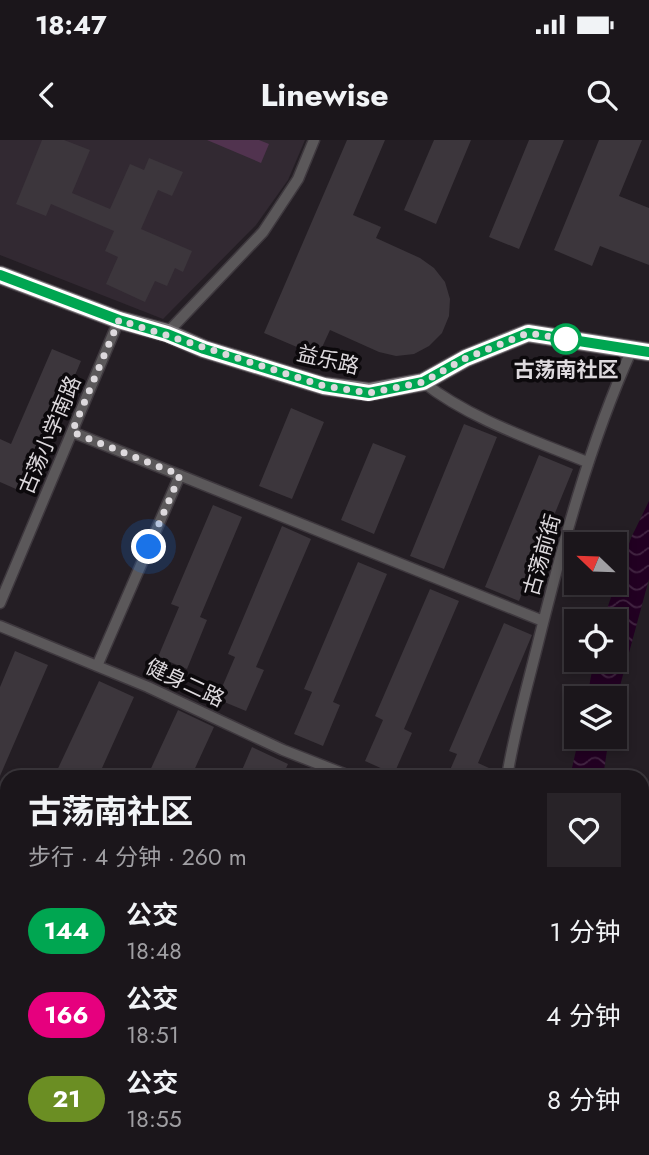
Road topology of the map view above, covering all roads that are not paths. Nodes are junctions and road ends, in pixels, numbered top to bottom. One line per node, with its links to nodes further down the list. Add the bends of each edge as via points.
1 (314, 140): 4 (lane, via 298,179 263,232)
2 (0, 275): 3 (street, 益乐路)
3 (119, 320): 4 (street, 益乐路); 7 (lane, 古荡小学南路)
4 (167, 334): 6 (street, 益乐路, via 324,386 369,393)
5 (641, 350): 6 (street, 益乐路, via 528,333 466,358); 8 (lane, 古荡前街)
6 (423, 382): 8 (lane, via 493,422)
7 (72, 432): 9 (lane); 10 (lane, 古荡小学南路)
8 (587, 462): 11 (lane, 古荡前街)
9 (180, 475): 11 (lane); 13 (lane)
10 (0, 603)
11 (543, 621): 15 (lane, 古荡前街)
12 (0, 626): 13 (lane, 健身二路)
13 (97, 666): 14 (lane, 健身二路)
14 (334, 770)
15 (508, 770)

